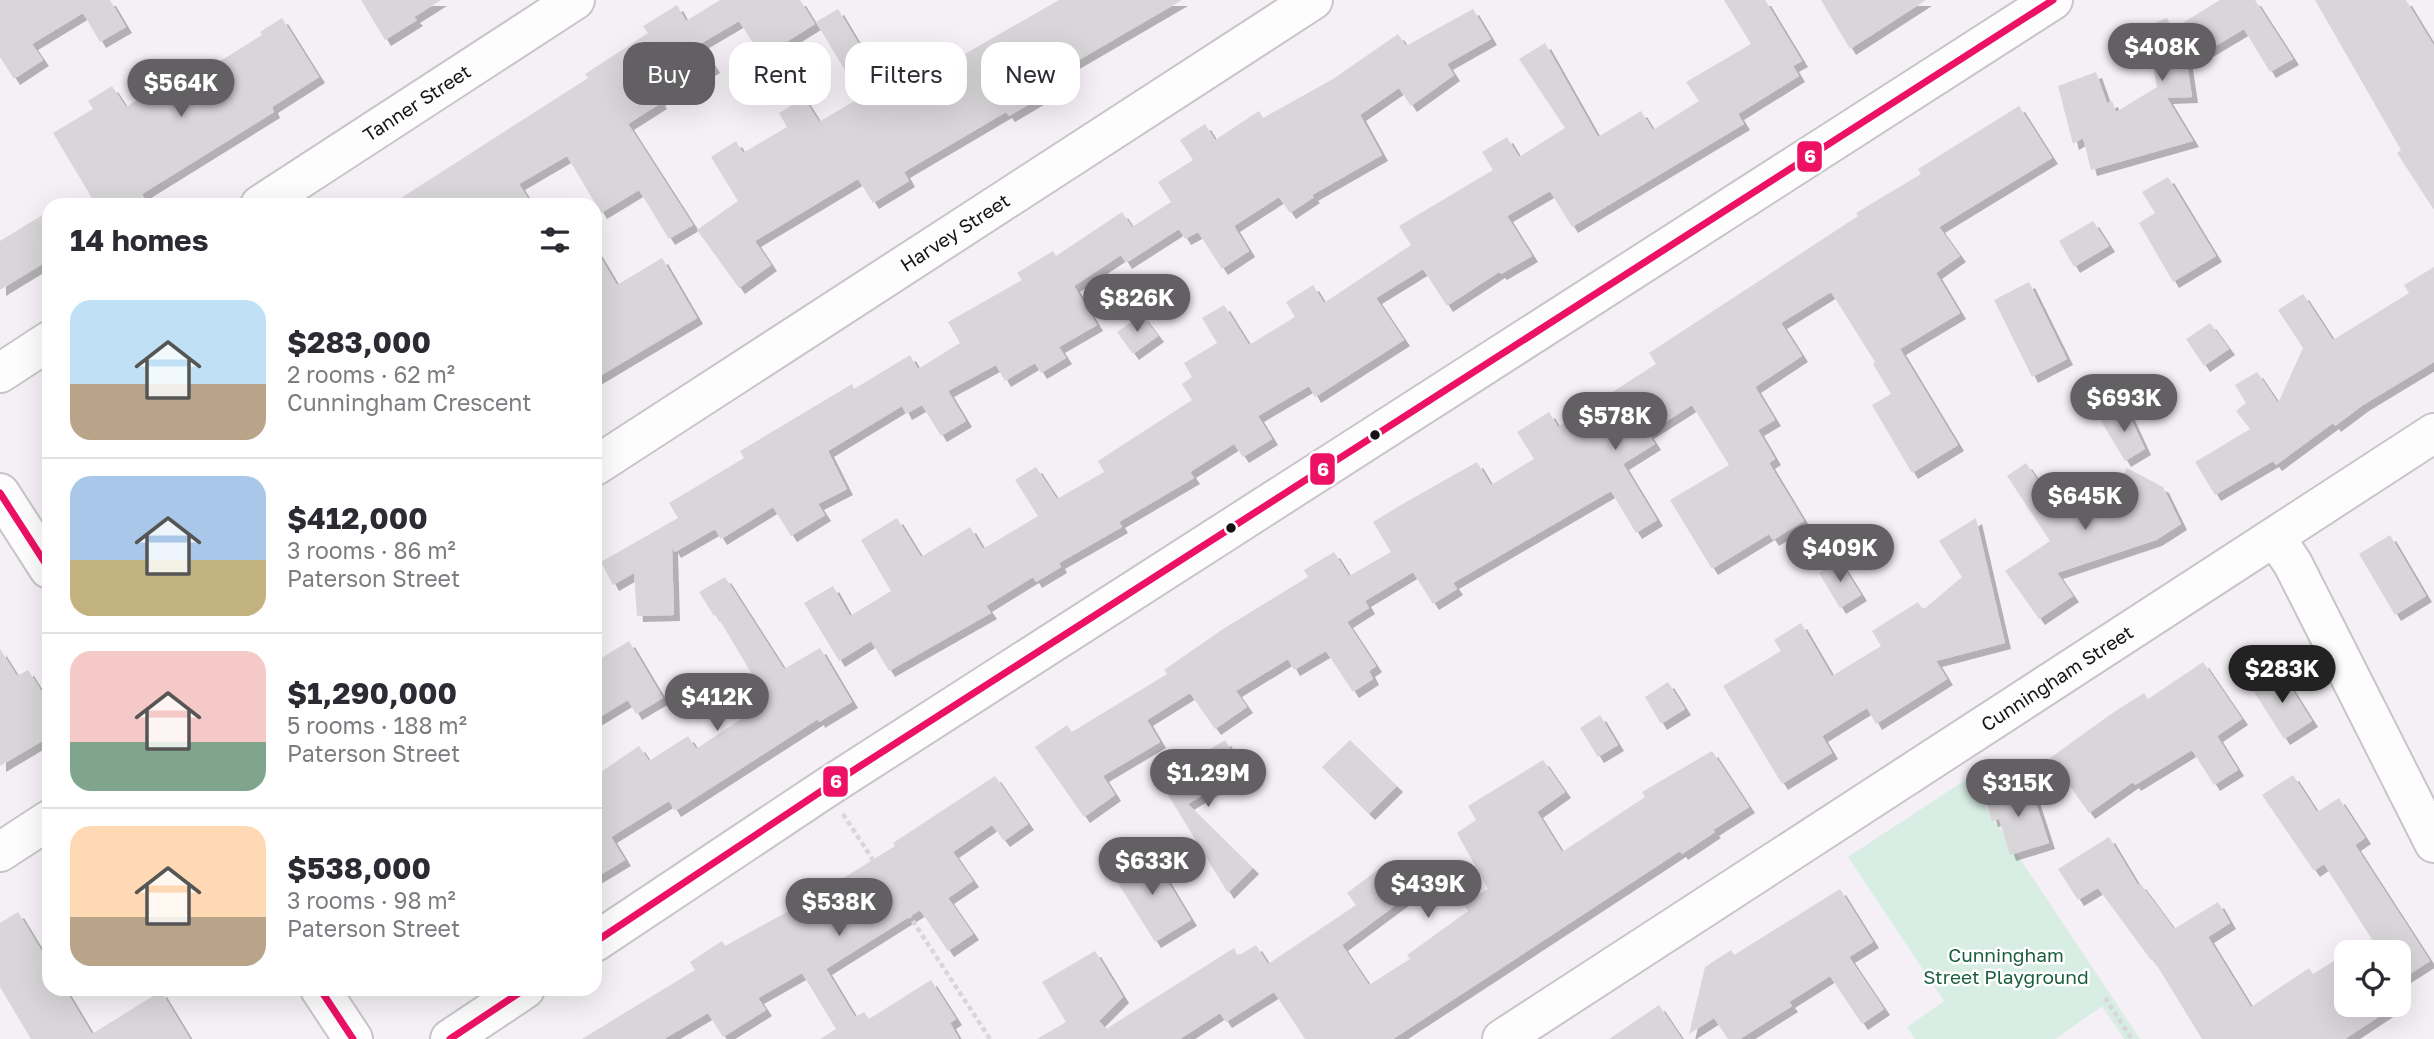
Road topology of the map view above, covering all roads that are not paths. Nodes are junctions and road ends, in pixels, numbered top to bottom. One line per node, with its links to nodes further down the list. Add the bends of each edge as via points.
1 (575, 0): 4 (street, Tanner Street)
2 (1313, 0): 8 (street, Harvey Street)
3 (2053, 0): 15 (street, via 826,788)
4 (271, 198)
5 (42, 346): 6 (street)
6 (0, 373)
7 (2434, 433): 10 (street, Cunningham Street)
8 (602, 461)
9 (0, 493): 11 (street)
10 (2275, 537): 13 (street); 20 (street, Cunningham Street)
11 (42, 558)
12 (42, 825): 14 (street)
13 (2434, 842)
14 (0, 852)
15 (602, 937)
16 (325, 996): 18 (street)
17 (514, 996): 19 (street)
18 (353, 1039)
19 (450, 1039)
20 (1502, 1039)

